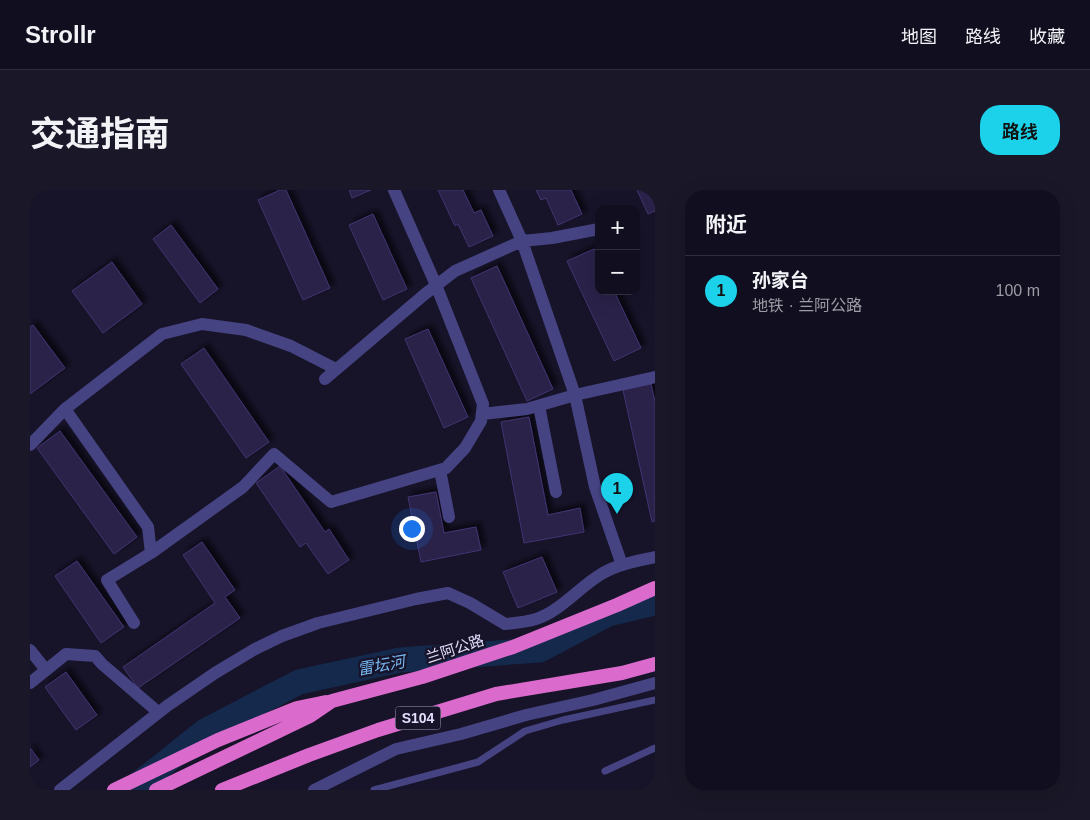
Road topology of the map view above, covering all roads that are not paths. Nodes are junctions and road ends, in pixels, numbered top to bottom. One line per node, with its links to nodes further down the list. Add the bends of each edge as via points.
1 (394, 190): 5 (street)
2 (500, 190): 4 (street)
3 (595, 230): 4 (street)
4 (522, 241): 5 (street, via 455,271); 9 (street)
5 (436, 286): 6 (street); 12 (street, via 483,404)
6 (336, 369): 8 (street); 11 (street, via 291,346 246,330 202,324 162,334)
7 (655, 377): 9 (street)
8 (325, 379)
9 (575, 395): 10 (street); 19 (street, via 595,487)
10 (539, 406): 12 (street); 15 (street)
11 (65, 408): 13 (street); 17 (street, via 148,527)
12 (482, 414): 14 (street, via 465,448)
13 (30, 445)
14 (440, 470): 16 (street); 17 (street, via 331,502 274,454 243,487)
15 (556, 492)
16 (449, 518)
17 (152, 553): 21 (street, via 107,580)
18 (655, 557): 19 (street)
19 (622, 565): 29 (street, via 604,572 536,619 505,624 448,593 318,623 255,649)
20 (655, 588): 28 (highway, 兰阿公路 / S104, via 513,647 422,677)
21 (134, 623)
22 (30, 650): 24 (street)
23 (655, 664): 35 (highway, S104, via 622,673 496,694 378,730)
24 (46, 670): 25 (street); 29 (street, via 66,654 95,656)
25 (30, 683)
26 (655, 683): 36 (street, via 396,749)
27 (655, 700): 37 (lane, via 525,731 478,762)
28 (332, 701): 33 (highway, via 297,708 218,740); 34 (highway, 兰阿公路 / S104, via 310,716)
29 (158, 712): 32 (street)
30 (655, 748): 31 (lane)
31 (605, 770)
32 (60, 790)
33 (114, 790)
34 (156, 790)
35 (222, 790)
36 (314, 790)
37 (374, 790)

